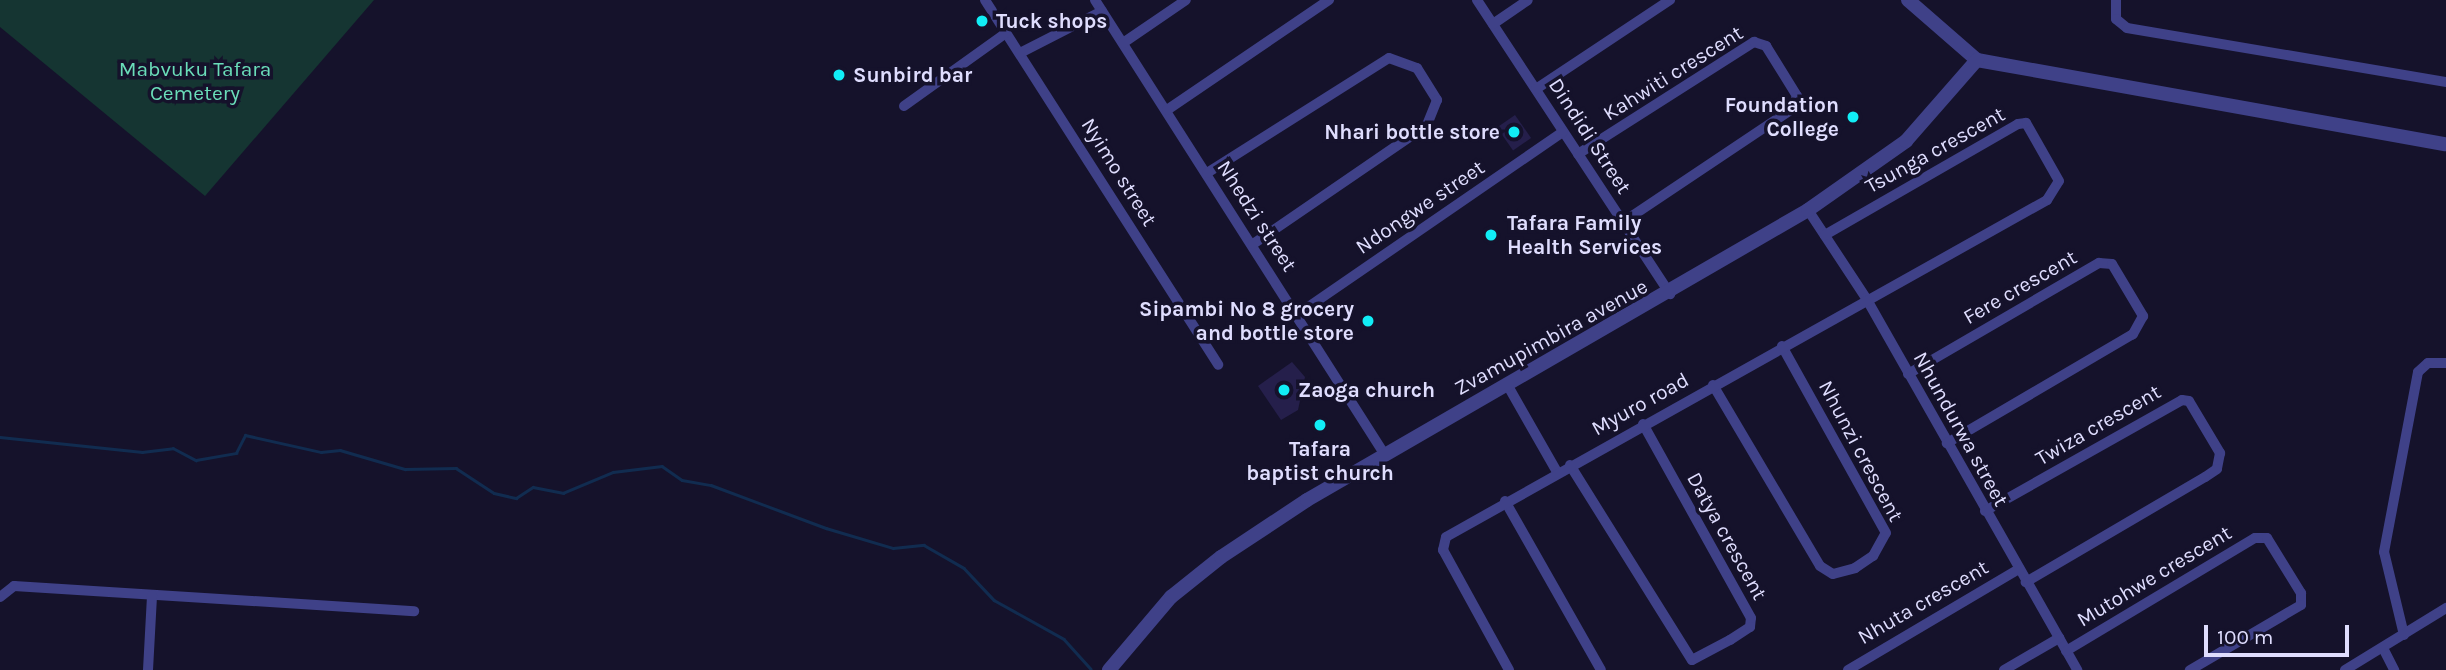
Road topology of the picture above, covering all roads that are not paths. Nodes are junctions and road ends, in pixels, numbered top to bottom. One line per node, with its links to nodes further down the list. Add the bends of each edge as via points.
1 (985, 0): 12 (street, Nyimo street)
2 (1095, 0): 10 (street, Nhedzi street)
3 (1186, 0): 13 (street)
4 (1329, 0): 19 (street)
5 (1477, 0): 11 (street, Dindidi Street)
6 (1528, 0): 11 (street)
7 (1670, 0): 17 (street)
8 (1908, 0): 15 (street)
9 (2116, 0): 16 (street, via 2116,19 2127,28)
10 (1102, 10): 13 (street, Nhedzi street); 14 (street)
11 (1493, 24): 17 (street, Dindidi Street)
12 (1006, 33): 14 (street, Nyimo street); 18 (street)
13 (1123, 43): 19 (street, Nhedzi street)
14 (1020, 53): 33 (street, Nyimo street)
15 (1977, 60): 21 (street); 24 (street, Zvamupimbira avenue, via 1906,141)
16 (2446, 82)
17 (1536, 89): 20 (street, Dindidi Street)
18 (904, 106)
19 (1167, 110): 23 (street, Nhedzi street)
20 (1563, 132): 22 (street, Dindidi Street); 30 (street, Ndongwe street)
21 (2446, 144)
22 (1578, 154): 25 (street, Dindidi Street); 25 (street, Kahwiti crescent, via 1754,42 1766,46 1797,96 1792,109)
23 (1207, 173): 27 (street, Nhedzi street); 27 (street, via 1389,58 1417,68 1437,100 1427,125)
24 (1808, 210): 26 (street, Nhundurwa street); 28 (street, Zvamupimbira avenue)
25 (1623, 222): 28 (street, Dindidi Street)
26 (1825, 234): 29 (street, Nhundurwa street); 29 (street, Tsunga crescent, via 2026,123 2059,181 2054,196)
27 (1253, 244): 30 (street, Nhedzi street)
28 (1671, 294): 36 (street, Zvamupimbira avenue)
29 (1866, 298): 31 (street, Myuro road); 34 (street, Nhundurwa street)
30 (1298, 314): 39 (street, Nhedzi street)
31 (1782, 346): 35 (street, Myuro road); 35 (street, Nhunzi crescent, via 1886,533 1873,556 1855,568 1833,574 1820,566)
32 (2446, 363): 50 (street, via 2428,363 2418,372 2384,552)
33 (1218, 365)
34 (1909, 374): 38 (street, Nhundurwa street); 38 (street, Fere crescent, via 2099,263 2112,264 2143,316 2133,334)
35 (1713, 385): 37 (street, Myuro road)
36 (1508, 386): 39 (street, Zvamupimbira avenue); 41 (street)
37 (1643, 424): 40 (street, Myuro road); 40 (street, Datya crescent, via 1751,618 1750,627 1730,640 1692,660)
38 (1947, 443): 43 (street, Nhundurwa street)
39 (1385, 455): 55 (street, Zvamupimbira avenue, via 1221,557 1163,605)
40 (1570, 465): 41 (street, Myuro road)
41 (1557, 472): 42 (street, Myuro road)
42 (1505, 501): 56 (street, Myuro road, via 1446,537 1443,550); 57 (street)
43 (1985, 511): 44 (street, Nhundurwa street); 45 (street, Twiza crescent, via 2182,400 2189,401 2220,453 2217,468 2205,477)
44 (2019, 569): 45 (street, Nhundurwa street); 58 (street, Nhuta crescent)
45 (2026, 582): 51 (street, Nhundurwa street)
46 (152, 594): 47 (street, via 14,586); 49 (street); 54 (street)
47 (0, 597)
48 (2446, 608): 50 (street)
49 (414, 611)
50 (2404, 635): 52 (street)
51 (2060, 638): 53 (street, Nhundurwa street); 59 (street)
52 (2383, 648): 62 (street); 63 (street)
53 (2067, 651): 60 (street, Nhundurwa street); 61 (street, Mutohwe crescent, via 2255,538 2267,538 2301,593 2301,605)
54 (148, 670)
55 (1109, 670)
56 (1509, 670)
57 (1601, 670)
58 (1848, 670)
59 (2004, 670)
60 (2077, 670)
61 (2190, 670)
62 (2345, 670)
63 (2395, 670)

